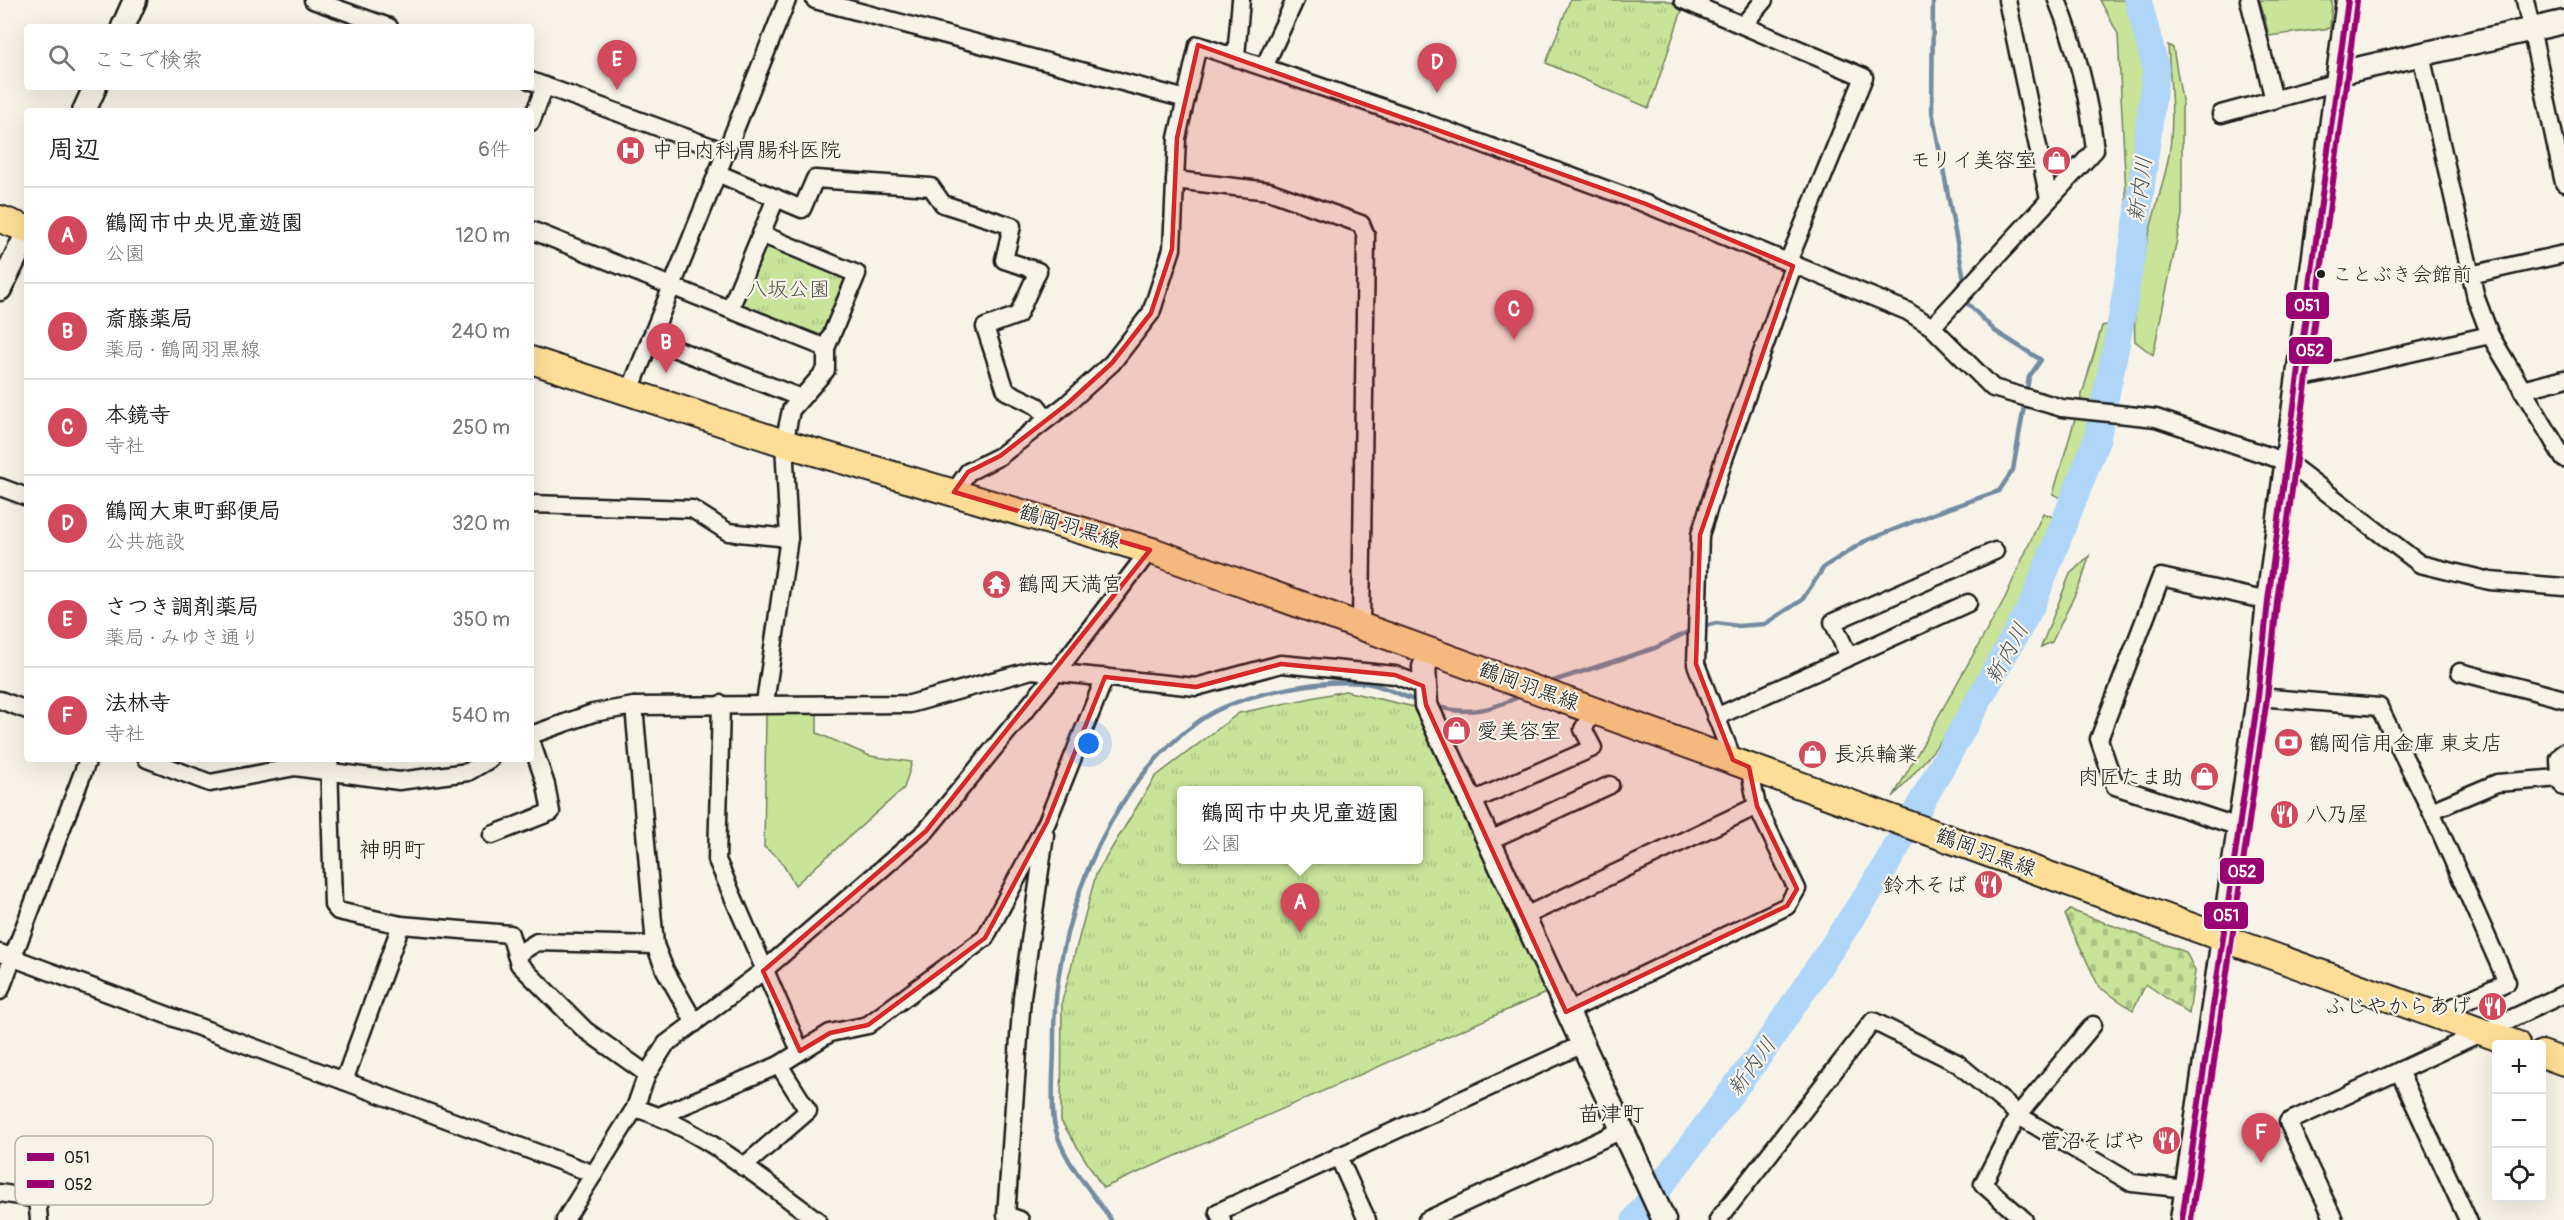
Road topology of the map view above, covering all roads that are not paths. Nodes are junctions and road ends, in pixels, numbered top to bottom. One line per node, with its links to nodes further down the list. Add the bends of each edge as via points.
1 (135, 0): 15 (street)
2 (313, 0): 16 (street)
3 (787, 0): 30 (street)
4 (815, 0): 25 (street)
5 (1241, 0): 19 (street)
6 (1295, 0): 21 (street)
7 (1764, 0): 17 (street)
8 (2007, 0): 35 (street)
9 (2057, 0): 35 (street, via 2076,46 2095,150)
10 (2249, 0): 26 (street)
11 (2348, 0): 22 (street)
12 (2525, 0): 18 (street)
13 (1688, 1): 17 (street)
14 (2564, 22): 18 (street)
15 (124, 24)
16 (381, 24)
17 (1744, 24): 42 (street, via 1864,77)
18 (2532, 30): 20 (street); 33 (street)
19 (1236, 56): 21 (street); 25 (street, via 1198,45)
20 (2421, 56): 22 (street); 43 (street)
21 (1265, 65): 42 (street, via 1646,204)
22 (2339, 78): 26 (street); 52 (street)
23 (538, 83): 28 (street); 30 (street)
24 (94, 90): 27 (street)
25 (1186, 99): 32 (street, via 1177,138)
26 (2274, 100): 29 (street)
27 (85, 108)
28 (534, 108)
29 (2221, 114)
30 (726, 152): 31 (street)
31 (717, 173): 34 (street); 44 (street)
32 (1175, 180): 57 (street, via 1172,249 1151,314 1112,363); 71 (street, via 1269,191 1361,224 1366,236)
33 (2564, 183)
34 (776, 198): 39 (street); 57 (street, via 802,208 815,179 931,187 943,204 1012,226 1004,261 1038,271 1018,315 985,327 1006,391 1037,406)
35 (2049, 199): 47 (street)
36 (0, 219): 37 (main road)
37 (24, 228)
38 (534, 231): 44 (street)
39 (761, 234): 46 (street); 50 (street, via 857,274)
40 (24, 240): 45 (street)
41 (2564, 254): 43 (street)
42 (1791, 264): 47 (street, via 1907,311); 86 (street, via 1700,536 1696,664)
43 (2470, 274): 48 (street)
44 (671, 286): 46 (street); 49 (street)
45 (0, 289)
46 (730, 309): 50 (street)
47 (1932, 327): 60 (street, via 1993,388 2062,408 2156,418)
48 (2490, 335): 52 (street); 54 (street)
49 (650, 339): 55 (street); 56 (street)
50 (826, 348): 56 (street, via 826,370)
51 (534, 361): 55 (main road, 鶴岡羽黒線)
52 (2299, 378): 60 (street)
53 (2564, 379): 54 (street)
54 (2522, 390): 59 (street)
55 (629, 393): 58 (main road, 鶴岡羽黒線)
56 (801, 398): 58 (street, via 791,410)
57 (1047, 419): 62 (street, via 1000,456 968,472)
58 (784, 443): 62 (main road, 鶴岡羽黒線); 65 (street)
59 (2564, 459)
60 (2287, 462): 68 (street, via 2420,564 2490,581); 69 (street)
61 (0, 487): 63 (street)
62 (954, 492): 66 (main road, 鶴岡羽黒線)
63 (24, 496)
64 (534, 504): 65 (street, via 692,508 728,532)
65 (789, 538): 81 (street)
66 (1150, 550): 71 (main road, 鶴岡羽黒線); 75 (street)
67 (1995, 551): 73 (street, via 1833,622)
68 (2564, 587)
69 (2268, 601): 78 (street); 101 (street, via 2161,577 2099,739 2115,786)
70 (1968, 603): 73 (street)
71 (1361, 627): 72 (main road, 鶴岡羽黒線)
72 (1433, 651): 77 (street, via 1424,666); 85 (main road, 鶴岡羽黒線)
73 (1849, 657): 86 (street)
74 (2460, 672): 79 (street)
75 (1055, 674): 76 (street); 81 (street, via 1032,670 910,704); 110 (street, via 926,831)
76 (1104, 677): 77 (street, via 1196,687 1281,664 1395,675); 100 (street)
77 (1423, 687): 97 (street, via 1426,705)
78 (2258, 698): 99 (street, via 2379,707); 101 (street)
79 (2564, 699)
80 (0, 700): 84 (street)
81 (765, 703): 82 (street)
82 (721, 704): 83 (street); 110 (street, via 717,860)
83 (634, 706): 87 (street, via 593,713); 107 (street)
84 (24, 709)
85 (1595, 710): 93 (main road, 鶴岡羽黒線); 97 (street, via 1583,729 1593,748)
86 (1716, 717): 93 (street)
87 (534, 734)
88 (534, 750): 102 (street, via 551,812)
89 (2564, 752): 95 (street, via 2559,759)
90 (87, 762): 108 (street)
91 (155, 762): 94 (street, via 210,783 294,767)
92 (485, 762): 94 (street, via 468,772 399,782)
93 (1741, 764): 98 (street); 106 (main road, 鶴岡羽黒線)
94 (329, 766): 105 (street, via 333,905 338,911)
95 (2563, 781): 99 (street, via 2496,783)
96 (1611, 785): 103 (street)
97 (1470, 802): 103 (street)
98 (1758, 806): 104 (street); 113 (street, via 1797,889 1787,906)
99 (2431, 811): 114 (street, via 2507,982)
100 (1047, 822): 120 (street, via 985,938 868,1025 830,1033); 142 (street, via 1022,997 1006,1215)
101 (2239, 826): 106 (street)
102 (492, 835)
103 (1488, 841): 104 (street)
104 (1523, 917): 113 (street)
105 (401, 925): 109 (street, via 510,934); 126 (street)
106 (2223, 938): 114 (main road, 鶴岡羽黒線); 134 (street)
107 (655, 945): 109 (street, via 537,942); 115 (street)
108 (6, 955): 111 (street); 126 (street)
109 (516, 955): 125 (street, via 519,964 585,1030)
110 (763, 971): 115 (street); 120 (street)
111 (0, 991)
112 (2564, 994): 117 (street)
113 (1566, 1012): 119 (street)
114 (2436, 1015): 117 (main road, 鶴岡羽黒線)
115 (695, 1023): 125 (street, via 666,1044)
116 (2093, 1025): 128 (street)
117 (2483, 1033): 118 (main road, 鶴岡羽黒線); 124 (street)
118 (2504, 1040)
119 (1581, 1045): 130 (street); 131 (street)
120 (800, 1051): 123 (street)
121 (2546, 1056): 122 (main road)
122 (2564, 1062)
123 (779, 1065): 129 (street); 132 (street, via 808,1111)
124 (2399, 1071): 150 (street, via 2288,1122); 151 (street)
125 (647, 1074): 127 (street)
126 (344, 1081): 133 (street)
127 (635, 1108): 129 (street); 133 (street)
128 (2018, 1114): 134 (street, via 2132,1183); 147 (street, via 1957,1063 1873,1021); 148 (street, via 1983,1184)
129 (659, 1116): 132 (street)
130 (1620, 1125): 138 (street); 146 (street)
131 (1338, 1156): 143 (street, via 1218,1212); 144 (street)
132 (743, 1167): 141 (street)
133 (594, 1174): 140 (street)
134 (2187, 1189): 149 (street)
135 (0, 1192): 136 (street)
136 (15, 1195)
137 (38, 1205): 139 (street)
138 (1449, 1215): 145 (street)
139 (39, 1220)
140 (565, 1220)
141 (817, 1220)
142 (1020, 1220)
143 (1222, 1220)
144 (1367, 1220)
145 (1427, 1220)
146 (1664, 1220)
147 (1719, 1220)
148 (2024, 1220)
149 (2182, 1220)
150 (2334, 1220)
151 (2468, 1220)

